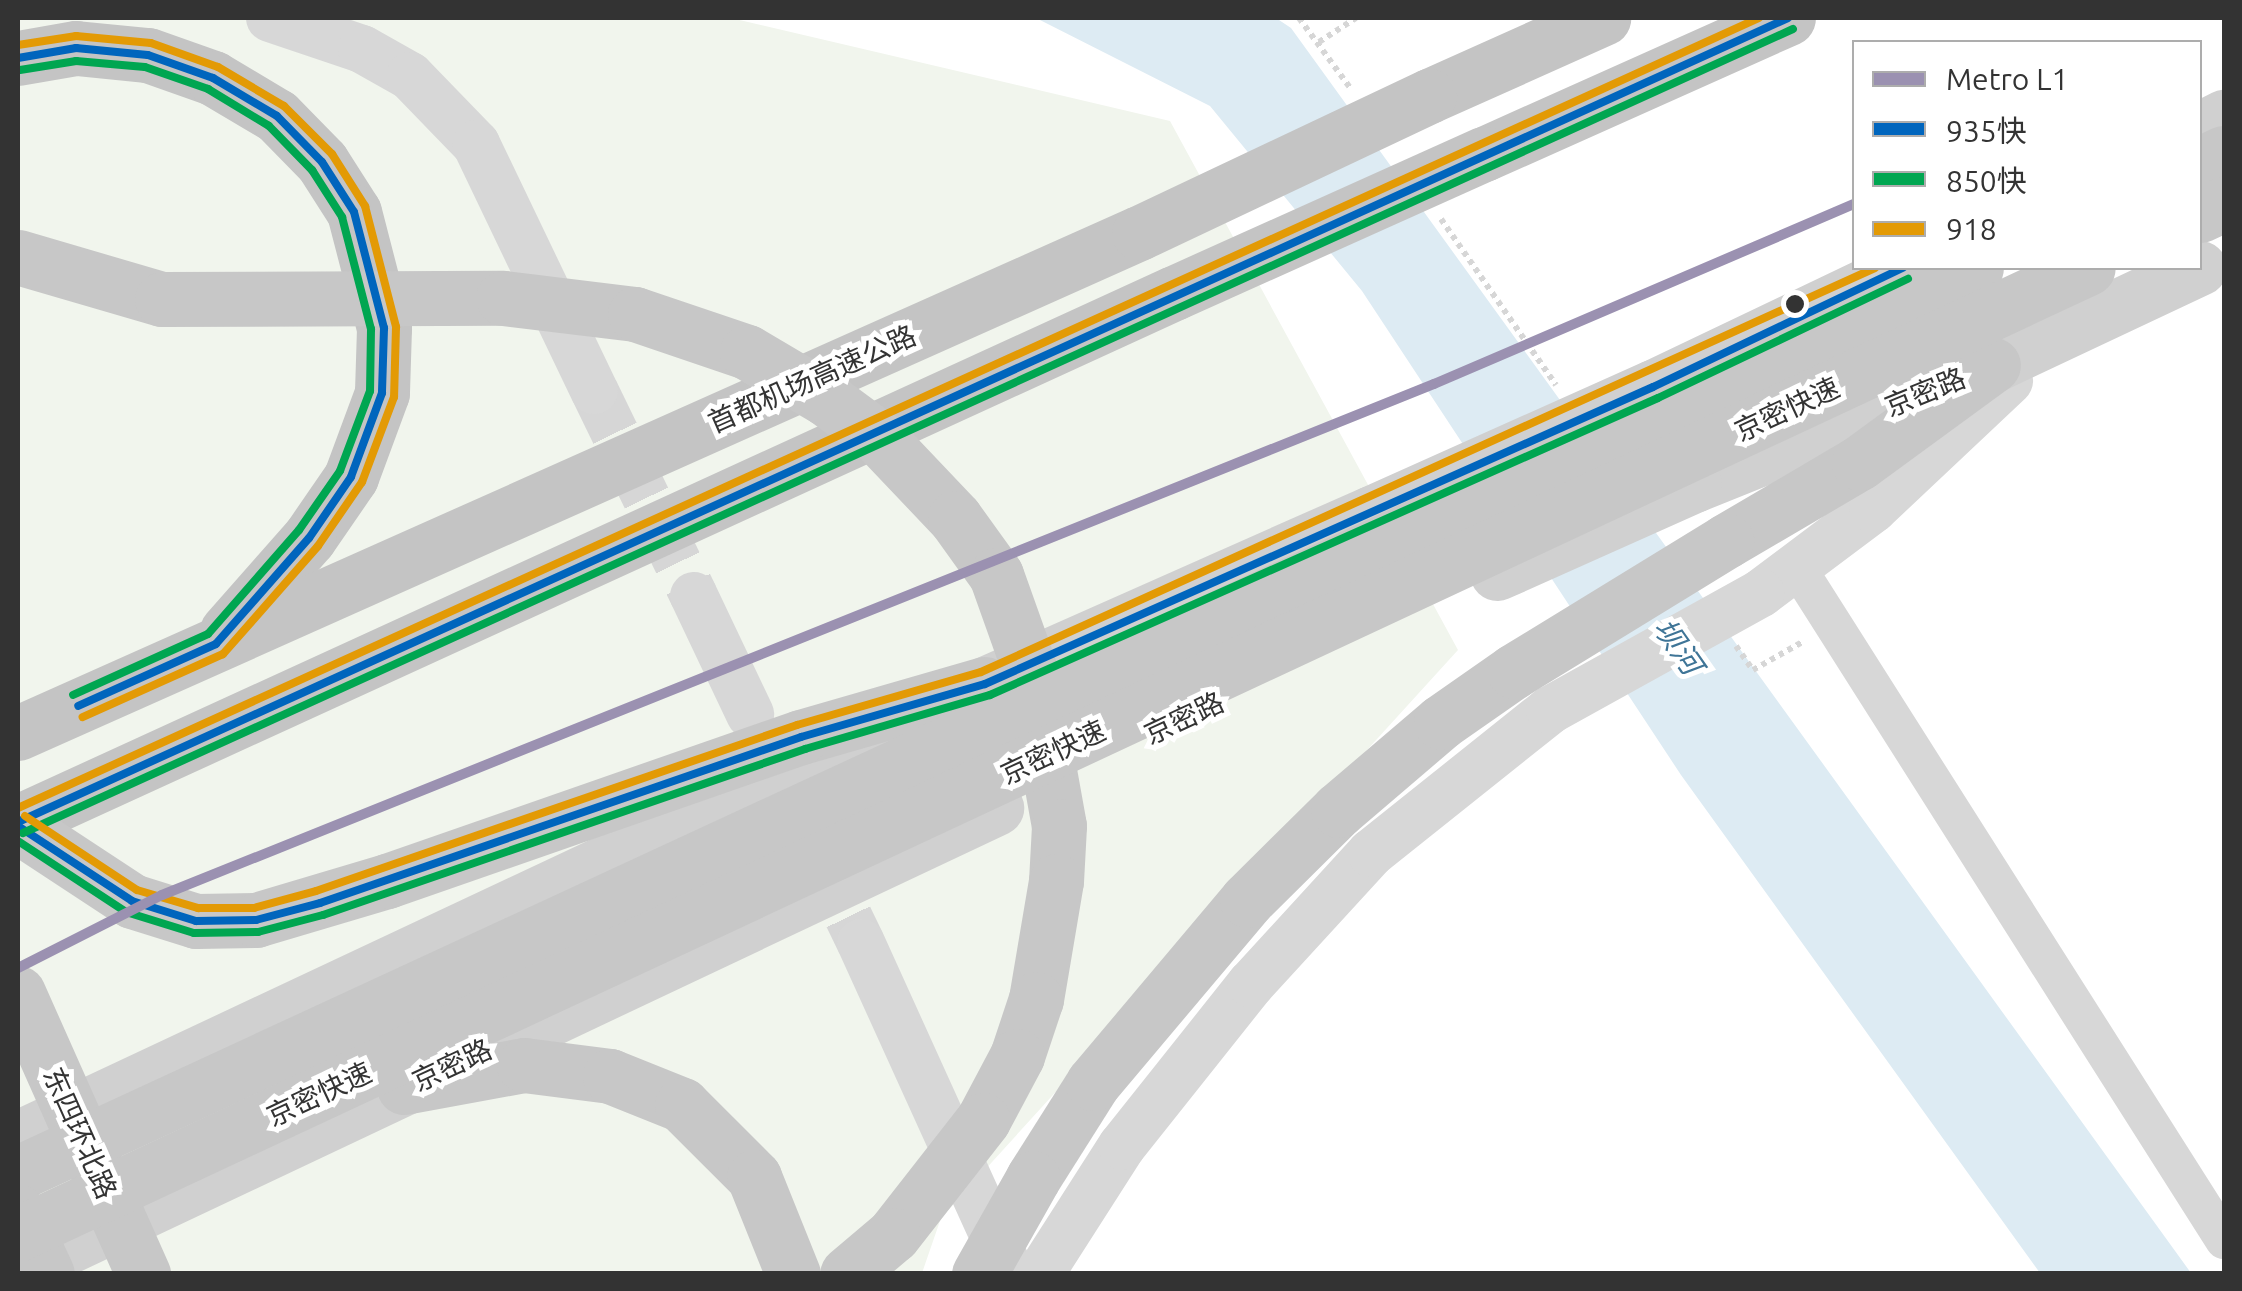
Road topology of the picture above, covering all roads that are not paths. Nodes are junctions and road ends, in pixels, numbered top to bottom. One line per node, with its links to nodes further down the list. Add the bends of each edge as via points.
1 (270, 18): 11 (street, via 362,49 410,76 476,144)
2 (1604, 18): 14 (highway, 首都机场高速公路, bridge, via 1139,234)
3 (1788, 18): 19 (highway, bridge)
4 (18, 58): 14 (highway, via 76,48 148,54 213,78 277,116 322,162 354,212 384,328 382,393 351,478 309,538)
5 (18, 256): 18 (highway, bridge, via 162,299 571,302 634,314 747,352 879,438 955,518 996,576 1013,614)
6 (1899, 270): 15 (main road, bridge, via 1653,387)
7 (1972, 270): 24 (highway, 京密快速, bridge)
8 (2186, 270): 9 (main road, 京密路)
9 (2092, 292): 10 (main road, 京密路); 12 (street, via 2023,369); 18 (highway, 京密快速, bridge)
10 (1993, 366): 22 (main road, 京密路, bridge, via 1694,485 1417,608); 33 (highway, bridge, via 1860,463 1514,670 1353,797 1247,900 1092,1082)
11 (594, 390)
12 (1780, 581): 27 (street, via 1834,625); 35 (street, bridge, via 1550,710 1371,853 1251,984 1122,1146)
13 (694, 596): 16 (street)
14 (216, 644): 17 (highway, 首都机场高速公路)
15 (985, 684): 19 (highway, bridge, via 801,737 387,882 256,920 196,921 132,901); 23 (main road)
16 (750, 714)
17 (18, 733)
18 (1049, 754): 26 (highway, 京密快速, bridge); 32 (highway, bridge, via 1058,826 1056,881 1036,998 1016,1056 940,1182)
19 (18, 824)
20 (861, 944): 34 (street)
21 (18, 993): 30 (highway, 东四环北路, bridge)
22 (404, 1088): 28 (main road, 京密路); 31 (highway, via 524,1065 610,1076 682,1104 754,1177)
23 (18, 1138)
24 (18, 1173)
25 (18, 1212): 29 (highway, bridge)
26 (18, 1234)
27 (2224, 1240)
28 (18, 1270)
29 (48, 1274)
30 (143, 1274)
31 (793, 1274)
32 (847, 1274)
33 (979, 1274)
34 (1011, 1274)
35 (1040, 1274)

